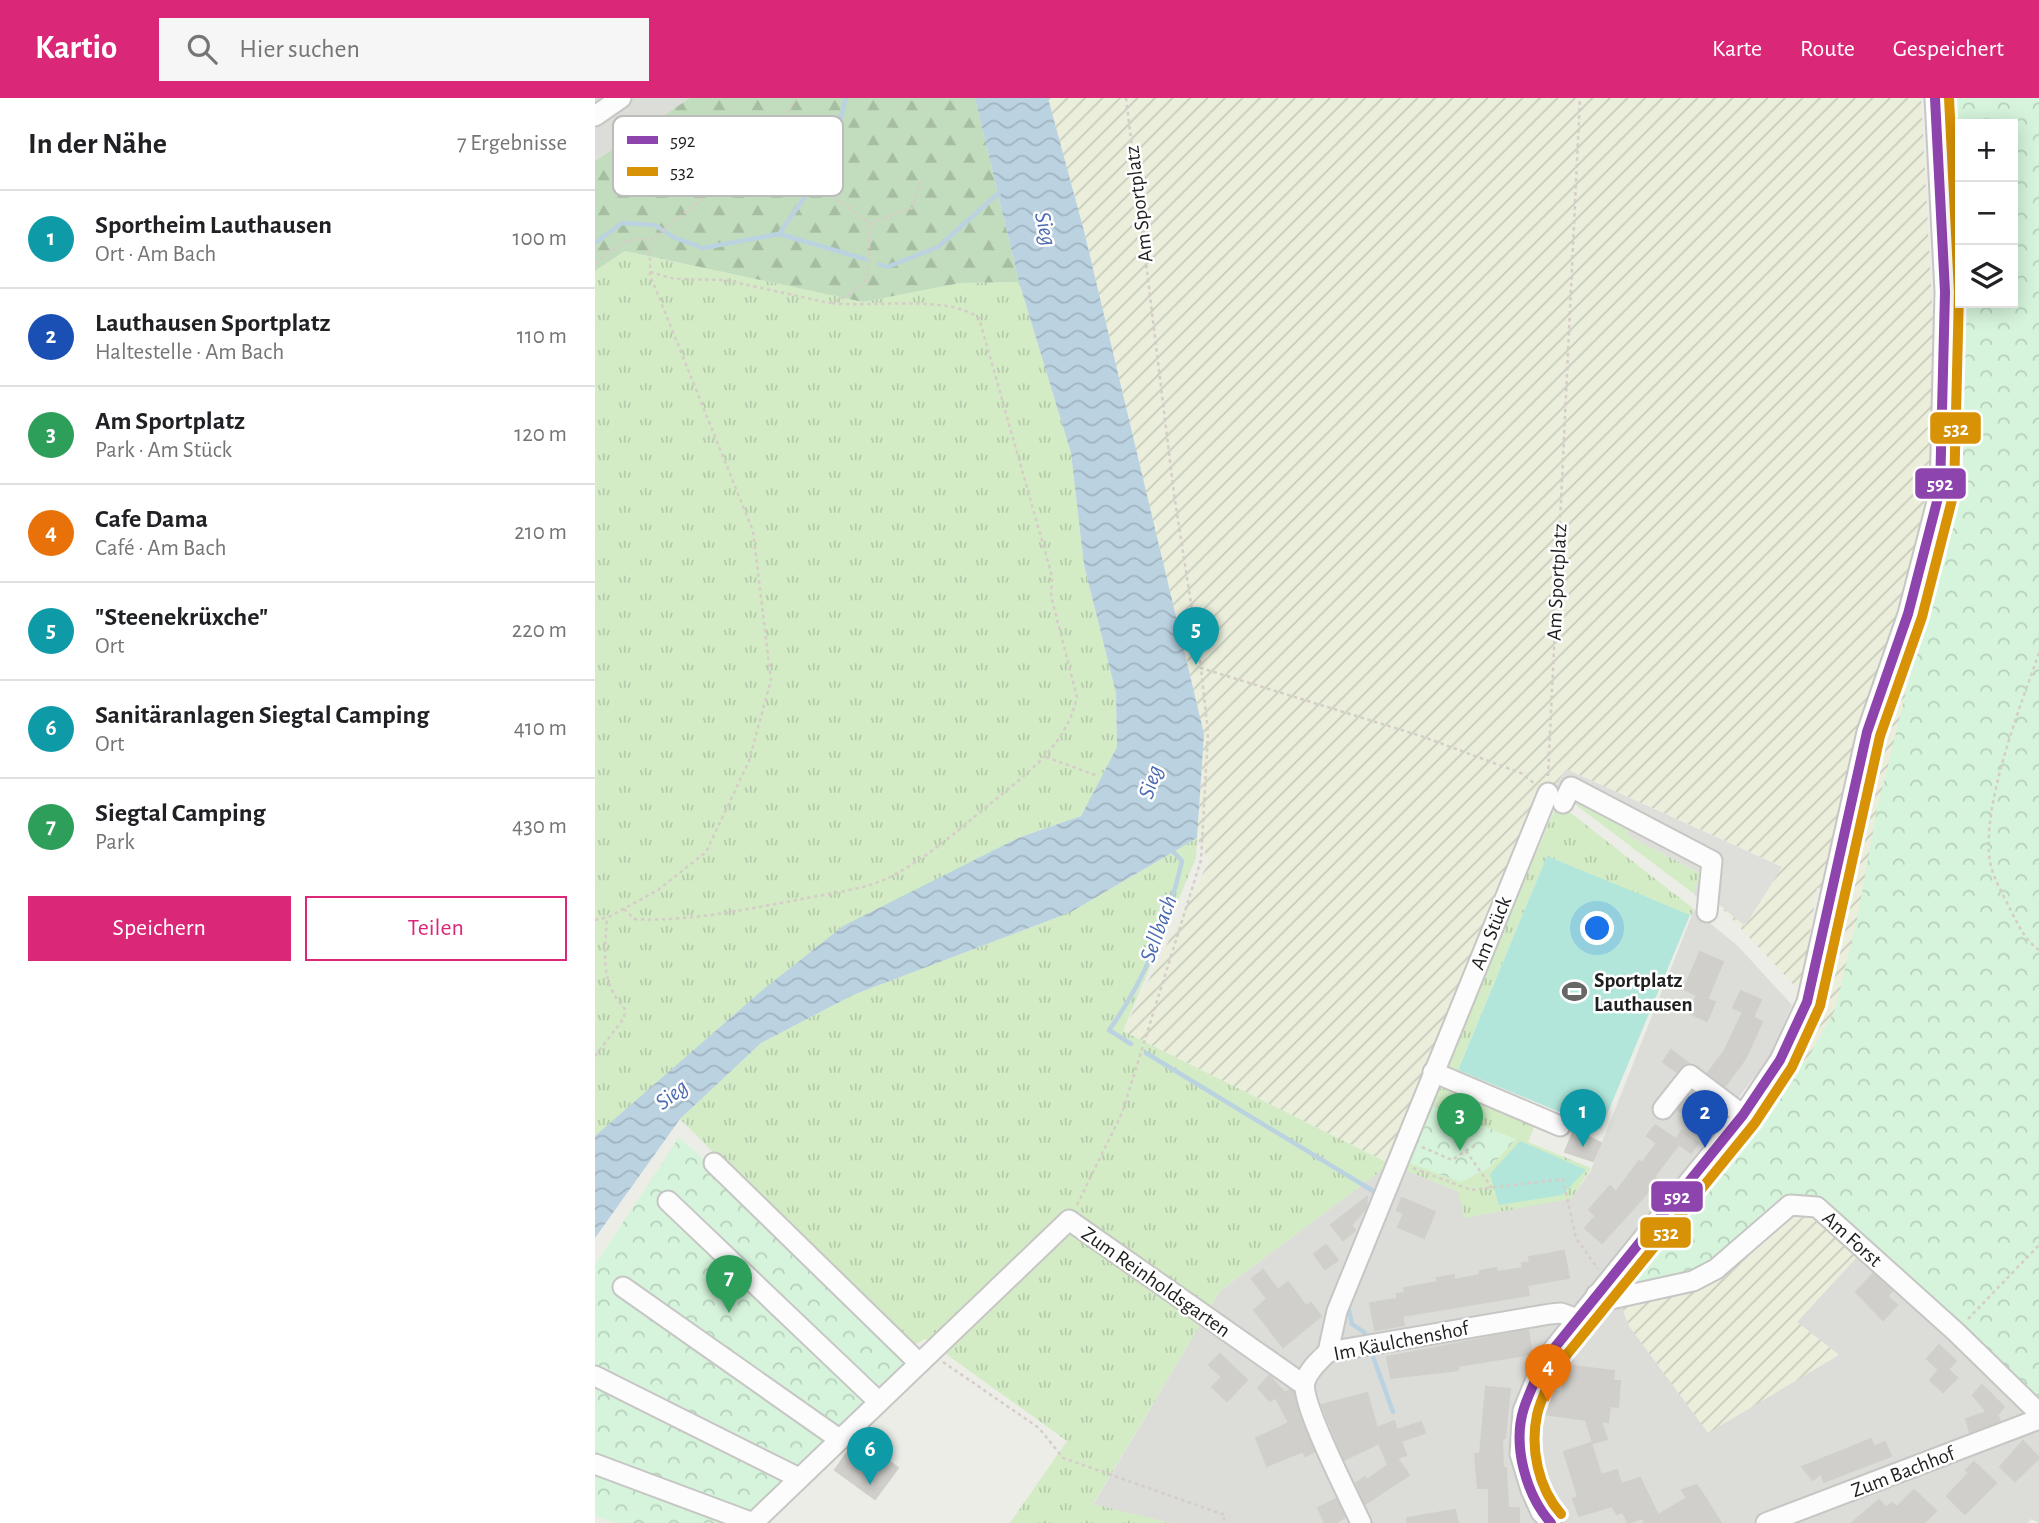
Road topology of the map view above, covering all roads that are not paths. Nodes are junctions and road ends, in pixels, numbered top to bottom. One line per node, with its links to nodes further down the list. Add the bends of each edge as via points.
1 (621, 98): 3 (street)
2 (1935, 98): 7 (street, via 1945,292 1940,490 1908,614 1867,732 1807,1002 1780,1060)
3 (595, 116)
4 (1707, 912): 5 (street, Am Stück, via 1712,861 1571,787 1555,798)
5 (1433, 1072): 8 (street); 14 (street, Am Stück, via 1337,1311)
6 (1663, 1109): 7 (street, via 1690,1075)
7 (1743, 1115): 12 (street)
8 (1560, 1126)
9 (714, 1163): 15 (street)
10 (668, 1201): 18 (street)
11 (624, 1287): 21 (street)
12 (1601, 1288): 13 (street); 19 (street, Am Forst, via 1611,1299 1693,1281 1716,1269 1790,1205 1817,1207)
13 (1577, 1319): 14 (street, Im Käulchenshof, via 1550,1314); 24 (street, via 1543,1362 1523,1411 1520,1454)
14 (1328, 1352): 17 (street, Im Käulchenshof)
15 (924, 1357): 17 (street, Zum Reinholdsgarten, via 1069,1220); 18 (street)
16 (595, 1376): 23 (street)
17 (1304, 1385): 26 (street, via 1317,1426)
18 (878, 1401): 21 (street)
19 (2039, 1413)
20 (2039, 1419): 27 (street, Zum Bachhof)
21 (839, 1439): 23 (street)
22 (595, 1464): 25 (street)
23 (799, 1478): 25 (street)
24 (1544, 1519)
25 (753, 1523)
26 (1361, 1523)
27 (1766, 1523)

